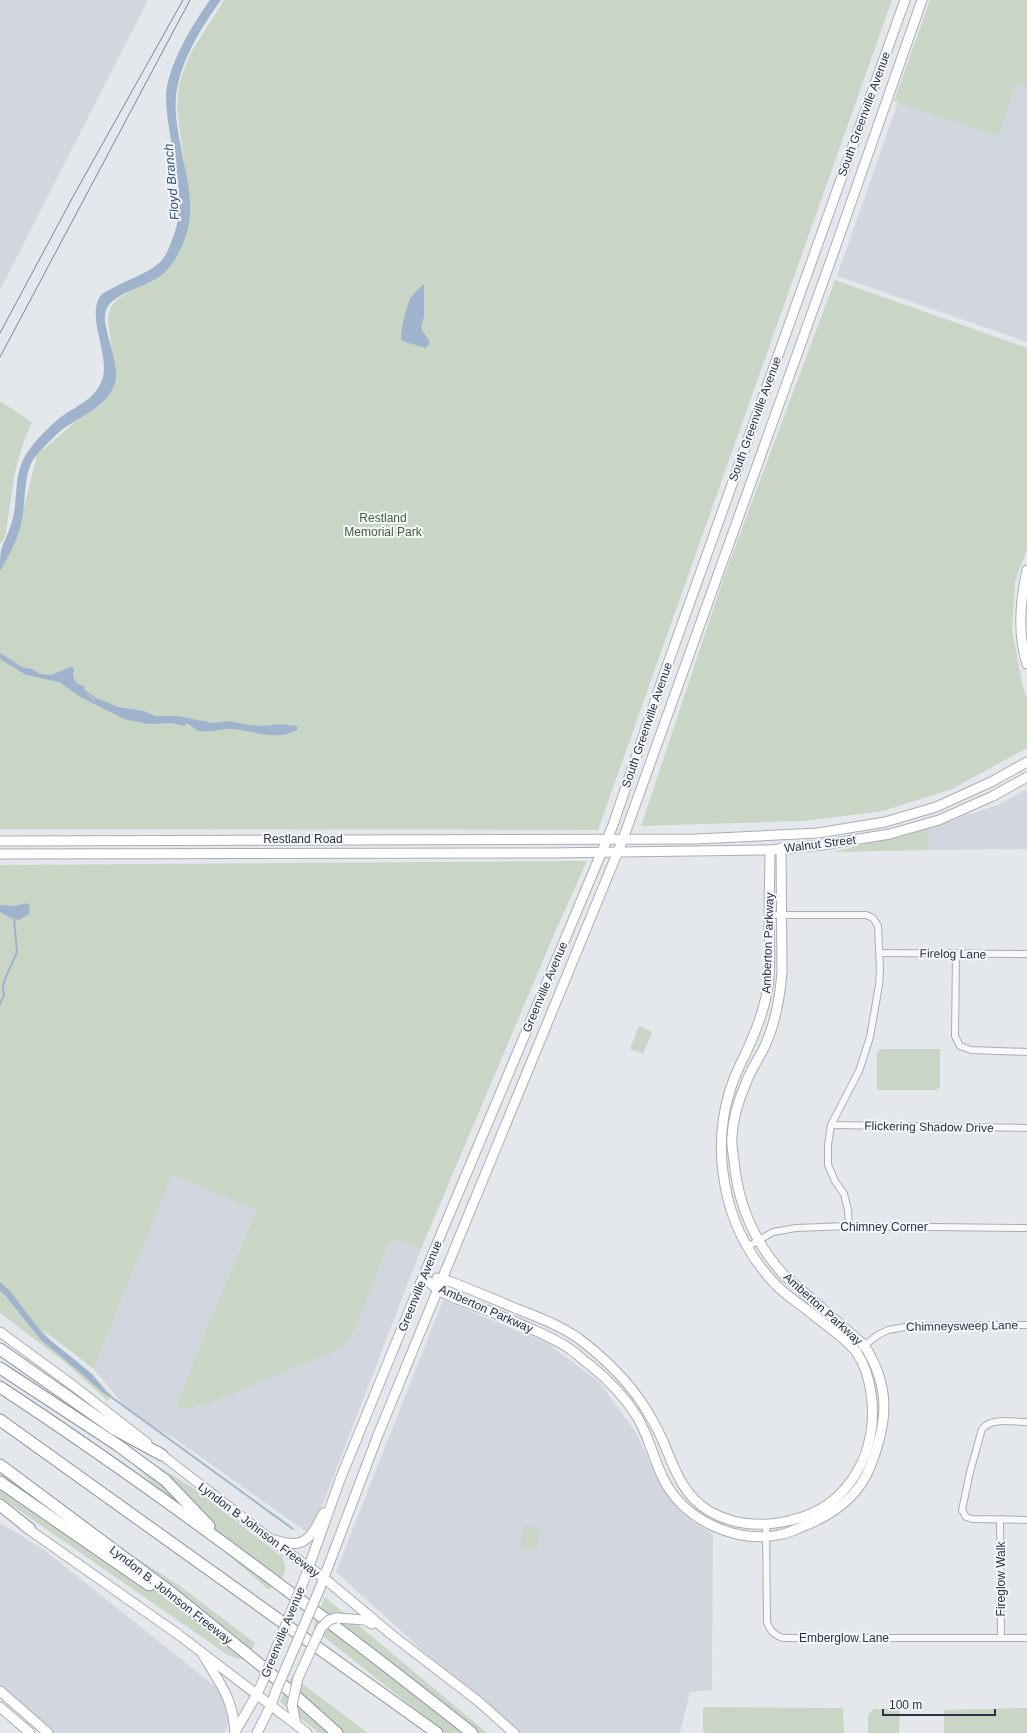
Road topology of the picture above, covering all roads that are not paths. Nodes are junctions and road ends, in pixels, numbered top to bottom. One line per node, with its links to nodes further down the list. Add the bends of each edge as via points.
1 (905, 0): 3 (main road, South Greenville Avenue)
2 (922, 0): 4 (main road, South Greenville Avenue)
3 (870, 98): 4 (main road); 5 (main road, South Greenville Avenue)
4 (886, 104): 6 (main road, South Greenville Avenue)
5 (815, 250): 6 (main road); 9 (main road, South Greenville Avenue)
6 (832, 257): 10 (main road, South Greenville Avenue)
7 (1027, 570): 8 (main road, via 1020,617)
8 (1027, 664)
9 (648, 719): 10 (main road); 13 (main road, South Greenville Avenue)
10 (663, 725): 14 (main road, South Greenville Avenue)
11 (1027, 762): 15 (main road, Walnut Street)
12 (1027, 777): 16 (main road, Walnut Street)
13 (629, 779): 14 (main road); 17 (main road, South Greenville Avenue)
14 (643, 783): 18 (main road, South Greenville Avenue)
15 (944, 803): 16 (main road); 18 (main road, Walnut Street, via 885,822 818,833 696,839)
16 (950, 815): 20 (main road, Walnut Street, via 890,834 822,845)
17 (606, 839): 18 (main road, Walnut Street); 19 (main road, Restland Road); 22 (main road, Greenville Avenue)
18 (622, 839): 23 (main road, Greenville Avenue)
19 (0, 841)
20 (781, 848): 21 (main road, Walnut Street); 25 (main road, Amberton Parkway)
21 (770, 850): 23 (main road, Walnut Street); 26 (main road, Amberton Parkway)
22 (601, 852): 23 (main road, Walnut Street); 24 (main road, Restland Road); 31 (main road, Greenville Avenue)
23 (617, 852): 32 (main road, Greenville Avenue)
24 (0, 854)
25 (781, 914): 26 (street); 27 (street, via 869,916 878,926); 37 (main road, Amberton Parkway, via 782,972 777,1006 772,1028 744,1089 732,1136 739,1196)
26 (769, 915): 38 (main road, Amberton Parkway, via 766,1000 755,1034 733,1082 721,1132 724,1182 739,1234)
27 (880, 953): 28 (street, Firelog Lane); 33 (street, via 879,985 870,1037 859,1071)
28 (956, 954): 29 (street, Firelog Lane); 30 (street, via 956,1036 960,1046 971,1050)
29 (1027, 954)
30 (1027, 1052)
31 (504, 1085): 32 (main road); 39 (main road, Greenville Avenue)
32 (519, 1091): 40 (main road, Greenville Avenue)
33 (831, 1125): 34 (street, Flickering Shadow Drive); 35 (street, via 828,1165 844,1194)
34 (1027, 1128)
35 (849, 1226): 36 (street, Chimney Corner); 37 (street, Chimney Corner, via 783,1229)
36 (1027, 1228)
37 (757, 1241): 38 (street, Chimney Corner); 45 (main road, Amberton Parkway, via 784,1275)
38 (747, 1247): 48 (main road, Amberton Parkway, via 779,1288)
39 (423, 1277): 40 (main road, Amberton Parkway); 41 (main road, Amberton Parkway); 51 (main road, Greenville Avenue)
40 (442, 1278): 41 (main road, Greenville Avenue); 44 (main road, Amberton Parkway, via 551,1323)
41 (438, 1290): 47 (main road, Amberton Parkway, via 537,1331); 52 (main road, Greenville Avenue)
42 (1027, 1325): 45 (street, Chimneysweep Lane, via 911,1326 888,1330)
43 (0, 1332): 55 (main road, Lyndon B Johnson Freeway, via 122,1422)
44 (578, 1338): 47 (main road); 63 (main road, Amberton Parkway, via 624,1380 641,1402 676,1473 694,1499 710,1511 730,1519 753,1525)
45 (864, 1345): 48 (street, Chimneysweep Lane); 65 (main road, Amberton Parkway, via 880,1375 885,1398 882,1433 869,1472 857,1490 831,1514 817,1522 782,1534)
46 (0, 1349): 55 (highway, via 114,1429)
47 (570, 1349): 65 (main road, Amberton Parkway, via 610,1382 636,1415 663,1480 685,1507 704,1522 720,1530)
48 (856, 1352): 63 (main road, Amberton Parkway, via 869,1380 874,1419 871,1437 858,1472 846,1489 821,1509 804,1518)
49 (0, 1368): 67 (highway, via 116,1444 165,1480)
50 (0, 1387): 67 (highway)
51 (374, 1398): 52 (main road); 58 (main road, Greenville Avenue)
52 (390, 1406): 69 (main road, Greenville Avenue)
53 (0, 1420): 86 (highway)
54 (1027, 1422): 61 (street, via 986,1424 982,1429 970,1472 962,1510 966,1517)
55 (162, 1455): 66 (main road, Lyndon B Johnson Freeway)
56 (0, 1465): 73 (highway, Lyndon B. Johnson Freeway, via 173,1594)
57 (0, 1482): 73 (highway)
58 (332, 1504): 66 (main road, via 313,1533 301,1543 286,1544); 68 (main road, Greenville Avenue)
59 (0, 1505): 64 (highway)
60 (0, 1513): 64 (main road)
61 (1000, 1520): 62 (street); 71 (street, Fireglow Walk)
62 (1027, 1520)
63 (766, 1525): 65 (street, Emberglow Lane)
64 (30, 1529): 74 (main road)
65 (766, 1536): 71 (street, Emberglow Lane, via 767,1622 769,1629 776,1636)
66 (269, 1538): 68 (main road, Lyndon B Johnson Freeway)
67 (226, 1543): 87 (highway)
68 (308, 1568): 69 (main road, Lyndon B Johnson Freeway); 76 (main road, Greenville Avenue, bridge)
69 (324, 1578): 70 (main road, Lyndon B Johnson Freeway); 77 (main road, Greenville Avenue, bridge)
70 (388, 1632): 79 (main road, bridge, via 365,1620 329,1620 321,1628 298,1678 292,1705); 88 (main road, Lyndon B Johnson Freeway)
71 (1001, 1638): 72 (street, Emberglow Lane)
72 (1027, 1638)
73 (239, 1648): 85 (highway, Lyndon B. Johnson Freeway)
74 (200, 1650): 76 (main road); 82 (main road, via 230,1701)
75 (0, 1691): 81 (main road)
76 (257, 1694): 77 (main road); 82 (main road, Greenville Avenue)
77 (271, 1705): 79 (main road); 83 (main road, Greenville Avenue)
78 (0, 1707): 80 (main road)
79 (296, 1724): 84 (main road)
80 (30, 1733)
81 (48, 1733)
82 (235, 1733)
83 (256, 1733)
84 (307, 1733)
85 (337, 1733)
86 (437, 1733)
87 (472, 1733)
88 (514, 1733)

